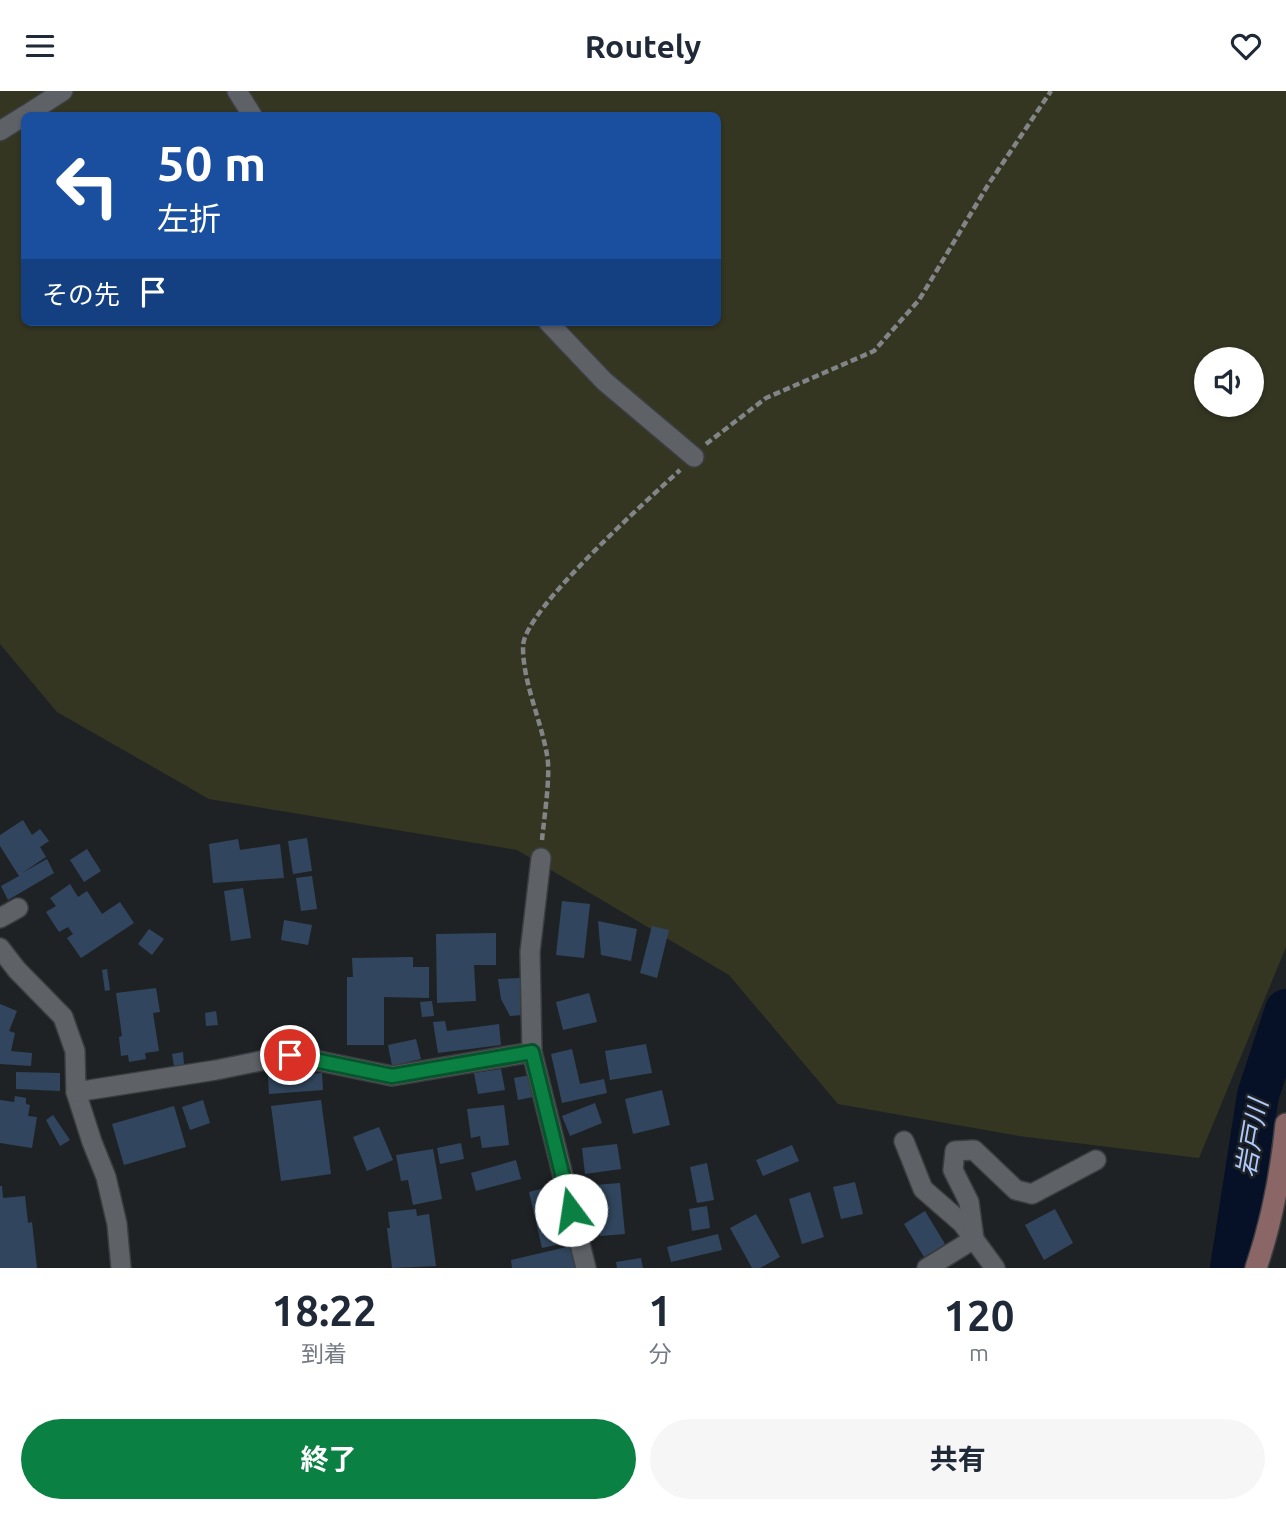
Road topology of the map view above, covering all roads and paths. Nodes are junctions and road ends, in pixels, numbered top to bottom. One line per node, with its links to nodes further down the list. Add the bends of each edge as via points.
1 (63, 91): 4 (street)
2 (237, 91): 5 (street)
3 (1051, 91): 9 (path, via 919,300 874,351 766,398)
4 (31, 112)
5 (250, 112)
6 (21, 118): 7 (street)
7 (0, 131)
8 (552, 326): 9 (street, via 604,381)
9 (694, 457): 10 (path, via 569,576 538,614 522,643 548,758)
10 (541, 858): 14 (street, via 530,953)
11 (18, 908): 12 (street)
12 (0, 918)
13 (0, 948): 15 (street, via 63,1017 75,1051)
14 (532, 1052): 15 (street, via 392,1076 290,1055); 21 (street)
15 (76, 1092): 20 (street, via 106,1177)
16 (1286, 1124): 24 (street, via 1281,1175)
17 (904, 1141): 19 (street, via 923,1189 962,1223)
18 (1096, 1160): 19 (street, via 1032,1194 1016,1190 974,1150 955,1151 953,1170 969,1202)
19 (974, 1240): 22 (street); 23 (street)
20 (121, 1268)
21 (586, 1268)
22 (927, 1268)
23 (995, 1268)
24 (1256, 1268)

